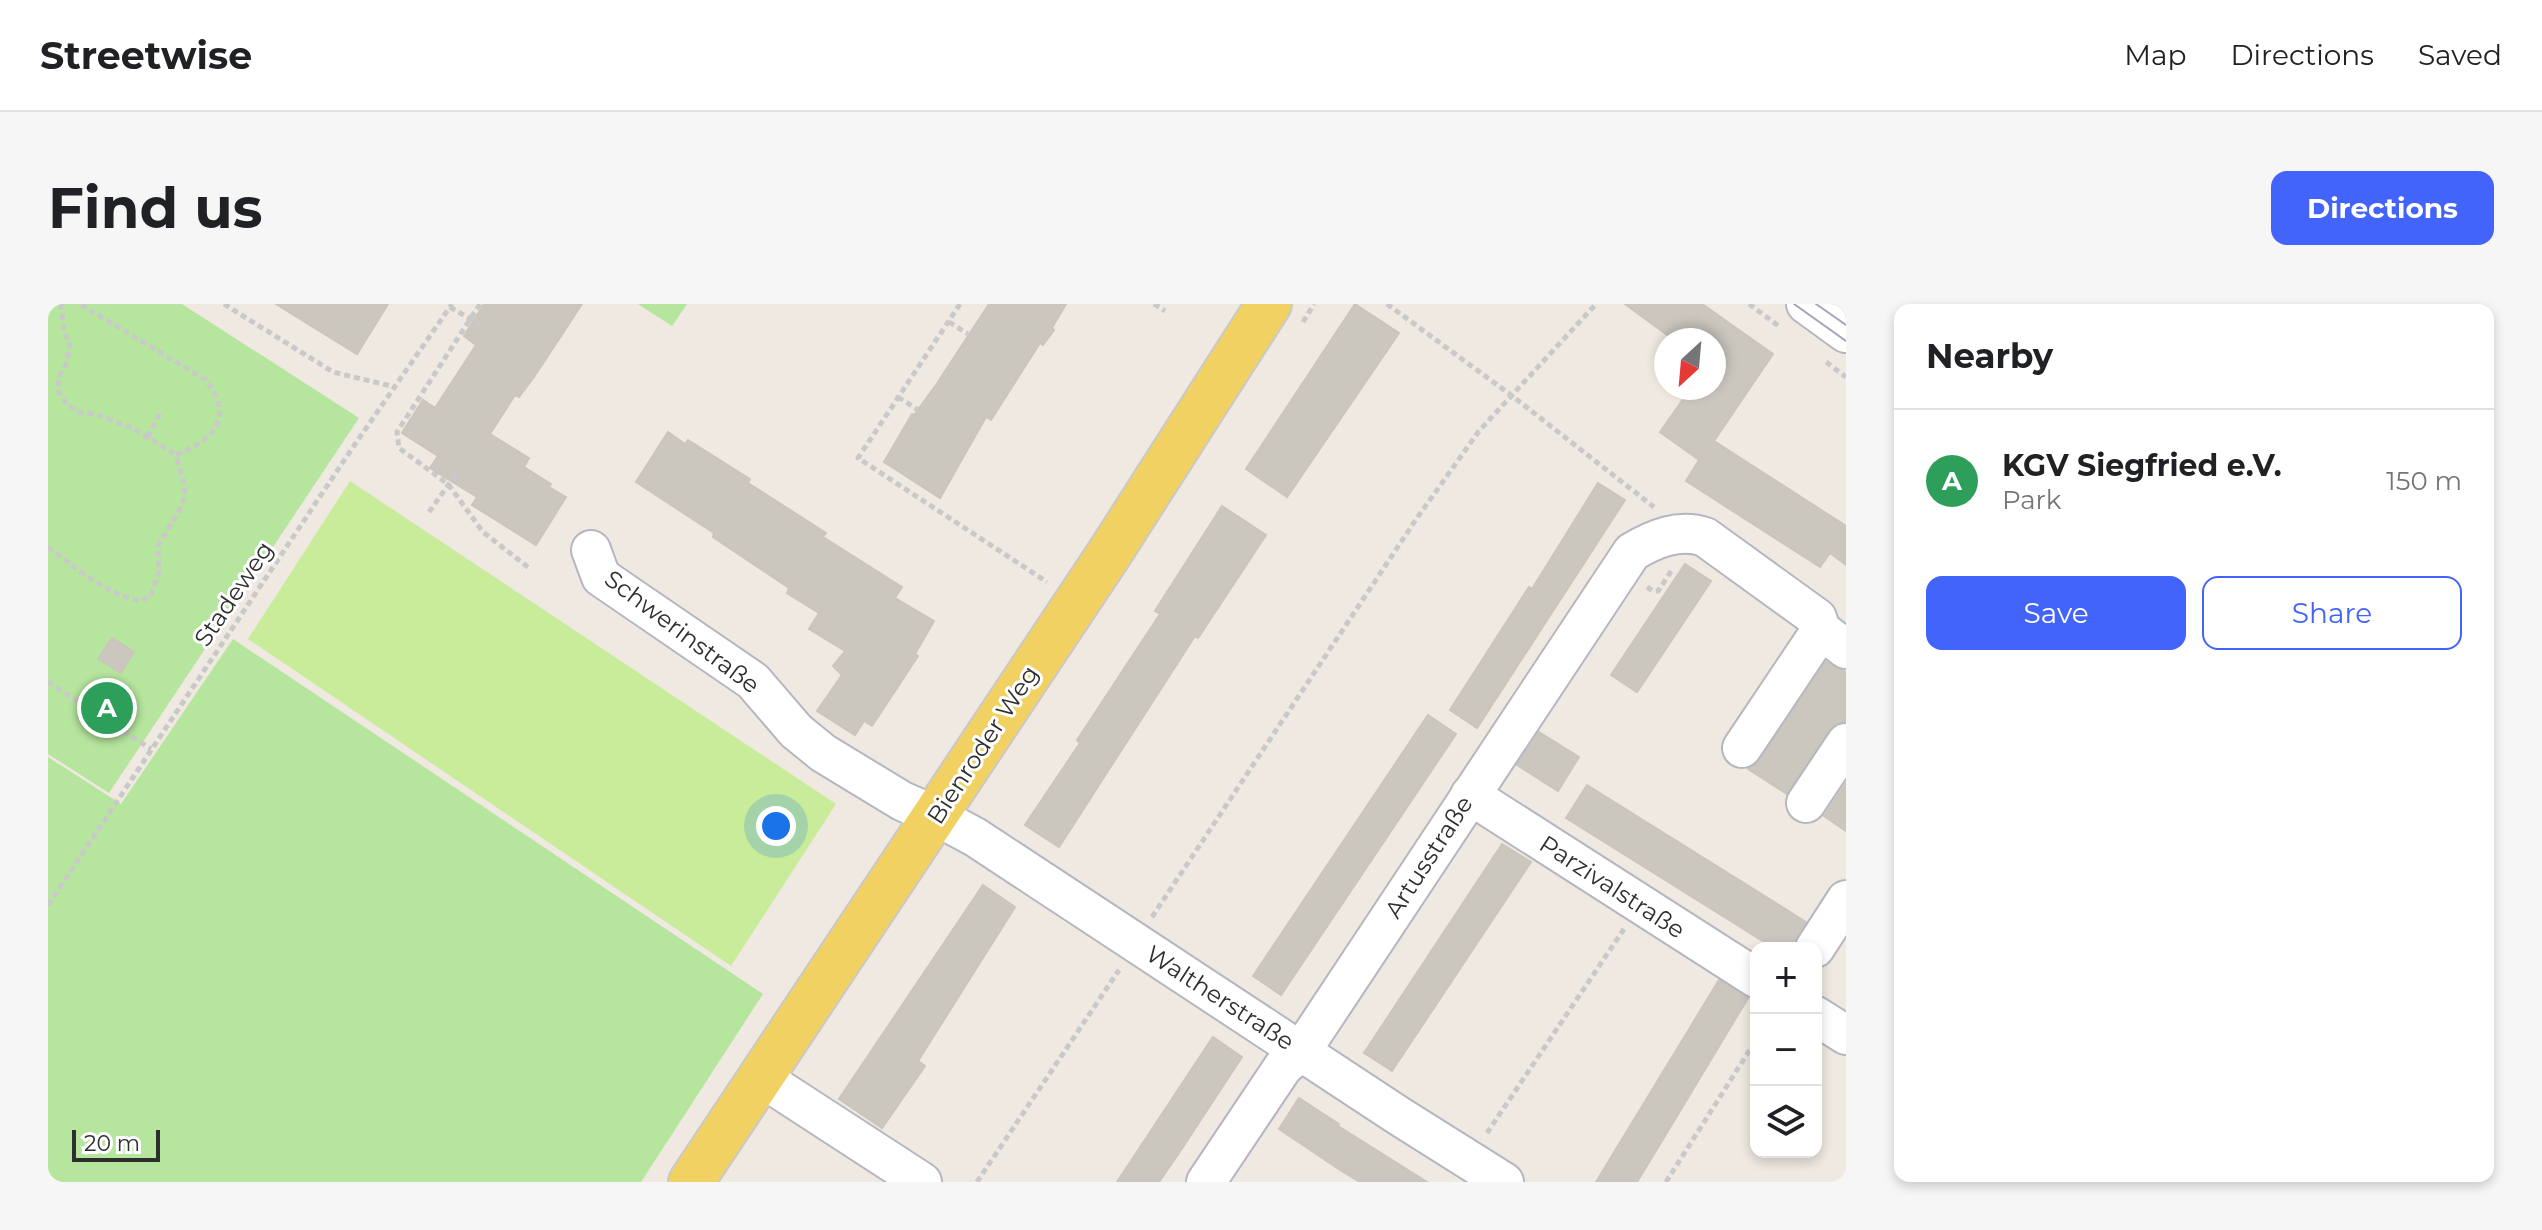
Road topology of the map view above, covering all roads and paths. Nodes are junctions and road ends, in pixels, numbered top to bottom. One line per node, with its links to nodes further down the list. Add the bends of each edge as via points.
1 (61, 304): 23 (path, via 70,346 58,391 78,412)
2 (80, 304): 24 (path, via 206,380 215,392 218,424 211,436)
3 (224, 304): 18 (path, via 333,372)
4 (480, 304): 13 (path)
5 (960, 304): 14 (path)
6 (1154, 304): 12 (path)
7 (1269, 304): 41 (main road, Bienroder Weg)
8 (1387, 304): 19 (path)
9 (1596, 304): 19 (path)
10 (1806, 304): 16 (street)
11 (451, 306): 13 (path); 18 (path, Stadeweg)
12 (1165, 311)
13 (470, 320): 15 (path); 26 (path, via 397,432 399,448)
14 (949, 322): 17 (path); 20 (path)
15 (487, 329)
16 (1846, 333)
17 (968, 334)
18 (395, 387): 38 (path, Stadeweg)
19 (1511, 395): 28 (path, via 1647,502); 44 (path, via 1417,518)
20 (898, 397): 21 (path); 32 (path, via 858,458)
21 (918, 410)
22 (160, 413): 23 (path)
23 (148, 437): 24 (path)
24 (176, 455): 29 (path, via 185,488 183,504 158,546 159,573 151,595 141,601 130,599)
25 (459, 470): 26 (path)
26 (448, 484): 27 (path); 31 (path, via 483,532)
27 (429, 512)
28 (1674, 535): 33 (path, via 1693,539 1658,591); 34 (street, via 1705,537 1817,618); 39 (street, Artusstraße, via 1632,552)
29 (48, 547)
30 (591, 550): 41 (street, Schwerinstraße, via 601,577 753,681 796,731 823,753)
31 (529, 568)
32 (1047, 582)
33 (1644, 586)
34 (1833, 639): 37 (street)
35 (48, 682): 38 (path)
36 (1846, 743): 40 (street)
37 (1742, 748)
38 (151, 749): 43 (path, Stadeweg)
39 (1470, 795): 48 (street, Parzivalstraße); 52 (street, Artusstraße)
40 (1806, 803)
41 (936, 816): 52 (street, Waltherstraße); 53 (main road, Bienroder Weg)
42 (1846, 900): 46 (street)
43 (48, 905)
44 (1149, 922)
45 (1625, 927): 54 (path)
46 (1819, 942)
47 (1124, 962): 57 (path)
48 (1750, 974)
49 (1822, 1020): 50 (street)
50 (1846, 1035)
51 (1750, 1049): 60 (path)
52 (1302, 1050): 58 (street, Artusstraße, via 1283,1067); 59 (street, Waltherstraße)
53 (762, 1078): 55 (main road, Bienroder Weg); 56 (street)
54 (1482, 1141)
55 (691, 1182)
56 (922, 1182)
57 (977, 1182)
58 (1206, 1182)
59 (1504, 1182)
60 (1666, 1182)

